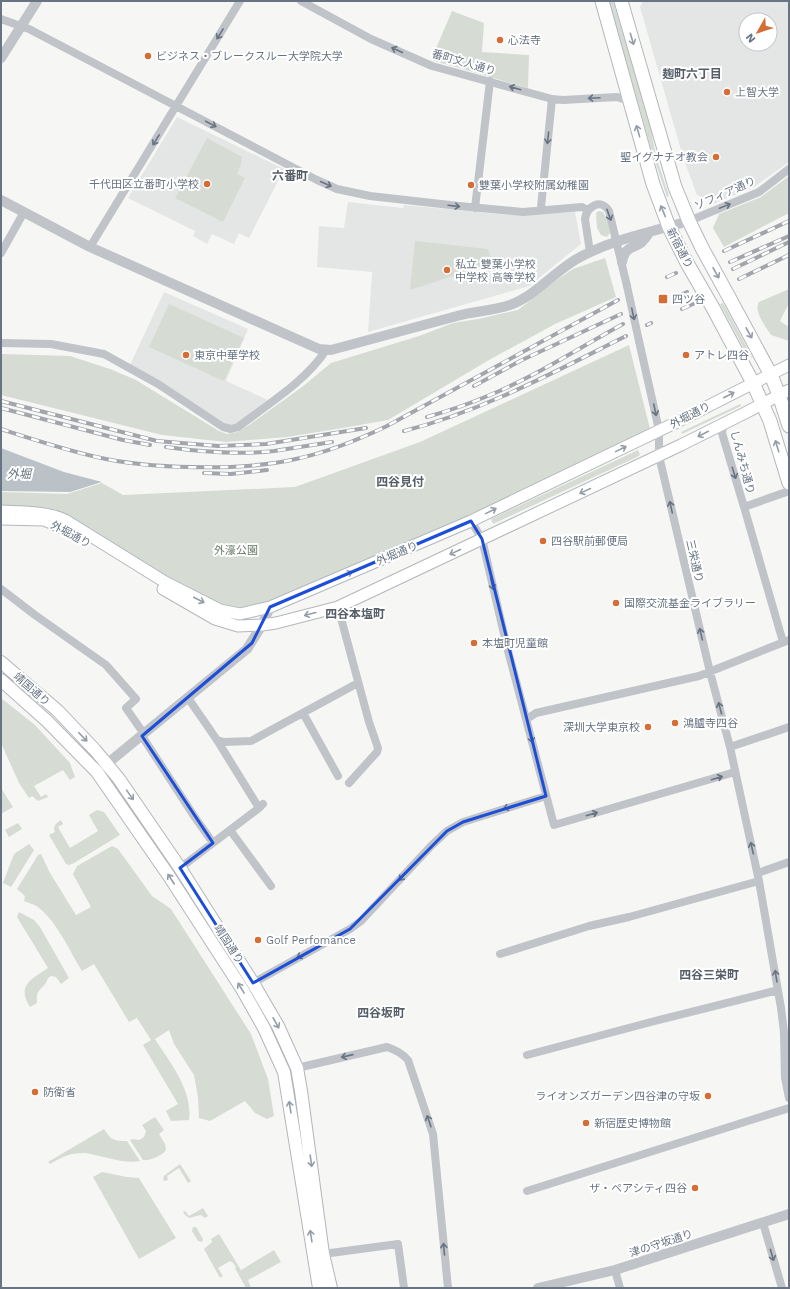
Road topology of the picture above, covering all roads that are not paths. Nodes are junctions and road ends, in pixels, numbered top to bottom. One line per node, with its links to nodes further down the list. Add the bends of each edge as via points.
1 (37, 1): 7 (street)
2 (240, 1): 12 (street, one-way to 12)
3 (301, 1): 9 (street, 番町文人通り, one-way to 3, via 432,66 371,39)
4 (602, 1): 11 (highway, 新宿通り)
5 (621, 1): 19 (highway, 新宿通り, one-way to 19, via 675,187)
6 (1, 19): 7 (street)
7 (21, 27): 8 (street); 12 (street)
8 (1, 58)
9 (490, 81): 10 (street, 番町文人通り, one-way to 9); 15 (street)
10 (552, 99): 11 (street, 番町文人通り, one-way to 10, via 617,97); 16 (street, one-way to 16, via 542,207)
11 (631, 104): 20 (highway, 新宿通り, one-way to 11, via 653,184)
12 (176, 106): 15 (street, one-way to 15, via 337,189 370,196); 23 (street, one-way to 23)
13 (789, 169): 19 (street, ソフィア通り, one-way to 13, via 759,192)
14 (1, 200): 18 (street)
15 (475, 208): 16 (street, via 523,212)
16 (544, 210): 17 (street, via 582,207)
17 (588, 210): 22 (street, 三栄通り, one-way to 22, via 596,204 607,208); 24 (street, via 585,219)
18 (24, 212): 23 (street); 25 (street)
19 (689, 221): 20 (street); 30 (highway, 新宿通り, one-way to 30, bridge)
20 (669, 227): 21 (street); 31 (highway, 新宿通り, bridge)
21 (649, 233): 22 (street); 26 (street, via 642,242 630,247)
22 (617, 242): 24 (street); 26 (street, 三栄通り)
23 (90, 247): 28 (street, via 300,341)
24 (590, 252): 28 (street, via 510,305 459,315)
25 (1, 253)
26 (622, 262): 36 (street, 三栄通り, one-way to 36, bridge)
27 (1, 343): 28 (street, via 51,344 104,354 158,384 224,427 231,428 238,427 300,380)
28 (326, 350)
29 (789, 365): 30 (main road, 外堀通り)
30 (771, 375): 31 (main road, 外堀通り); 32 (highway, 新宿通り)
31 (753, 383): 33 (highway, 新宿通り); 36 (main road, 外堀通り, one-way to 31)
32 (784, 392): 33 (main road, 外堀通り); 35 (highway, 新宿通り)
33 (762, 404): 34 (main road, 外堀通り); 38 (highway, 新宿通り, one-way to 33, via 770,421)
34 (726, 422): 37 (main road, 外堀通り, one-way to 37); 40 (street, しんみち通り, one-way to 40, via 722,433)
35 (789, 426)
36 (659, 430): 37 (street, 三栄通り); 43 (main road, 外堀通り, one-way to 36)
37 (659, 456): 44 (main road, 外堀通り, one-way to 44); 51 (street, 三栄通り, one-way to 37)
38 (789, 483)
39 (789, 491): 40 (street)
40 (744, 507): 49 (street, しんみち通り)
41 (1, 511): 46 (main road, 外堀通り, one-way to 46, via 46,514 65,520 165,582 220,610 240,614)
42 (1, 519): 48 (main road, 外堀通り, via 44,520 65,529 215,619 238,626)
43 (471, 521): 44 (street); 46 (main road, 外堀通り, one-way to 43)
44 (482, 539): 47 (main road, 外堀通り, one-way to 47); 56 (street, one-way to 56)
45 (1, 589): 58 (street, via 106,666 136,698 126,708)
46 (270, 607): 48 (street)
47 (338, 607): 48 (main road, 外堀通り, one-way to 48); 53 (street)
48 (262, 626): 54 (street, via 247,649)
49 (787, 641): 51 (street)
50 (1, 662): 61 (main road, 靖国通り, one-way to 61, via 58,711)
51 (710, 672): 56 (street, via 536,713); 60 (street, 三栄通り, one-way to 51)
52 (1, 680): 62 (main road, 靖国通り, via 47,721)
53 (358, 684): 55 (street); 65 (street, via 378,748)
54 (188, 698): 58 (street); 59 (street)
55 (303, 713): 59 (street, via 251,741); 64 (street)
56 (527, 718): 66 (street, one-way to 66)
57 (789, 727): 60 (street)
58 (143, 735): 61 (street); 68 (street)
59 (217, 740): 67 (street, via 261,806)
60 (730, 747): 63 (street, 三栄通り)
61 (107, 764): 62 (street); 70 (main road, 靖国通り, one-way to 70)
62 (97, 772): 85 (main road, 靖国通り, one-way to 62, via 284,1072 264,1028 229,969)
63 (735, 772): 66 (street, one-way to 63, via 554,825); 71 (street, 三栄通り, one-way to 63)
64 (338, 776)
65 (349, 783)
66 (546, 796): 74 (street, one-way to 74, via 463,822 447,831 361,921)
67 (230, 830): 68 (street); 72 (street)
68 (213, 843): 70 (street)
69 (789, 862): 71 (street)
70 (180, 868): 74 (main road, 靖国通り)
71 (759, 877): 73 (street); 75 (street, 三栄通り, one-way to 71)
72 (272, 886)
73 (500, 954)
74 (253, 982): 77 (main road, 靖国通り, one-way to 77, via 278,1026)
75 (778, 990): 76 (street); 78 (street, 三栄通り)
76 (527, 1055)
77 (297, 1068): 83 (main road, 靖国通り, one-way to 83); 88 (street, one-way to 77, via 433,1134 408,1060 394,1049 387,1048)
78 (789, 1098)
79 (789, 1108): 80 (street)
80 (527, 1191)
81 (789, 1214): 82 (street, 津の守坂通り)
82 (763, 1223): 84 (street, 津の守坂通り); 91 (street, one-way to 91)
83 (323, 1254): 86 (main road, 靖国通り); 87 (street, via 398,1244)
84 (615, 1270): 89 (street, 津の守坂通り); 90 (street)
85 (319, 1288)
86 (331, 1288)
87 (404, 1288)
88 (448, 1288)
89 (538, 1288)
90 (620, 1288)
91 (782, 1288)

